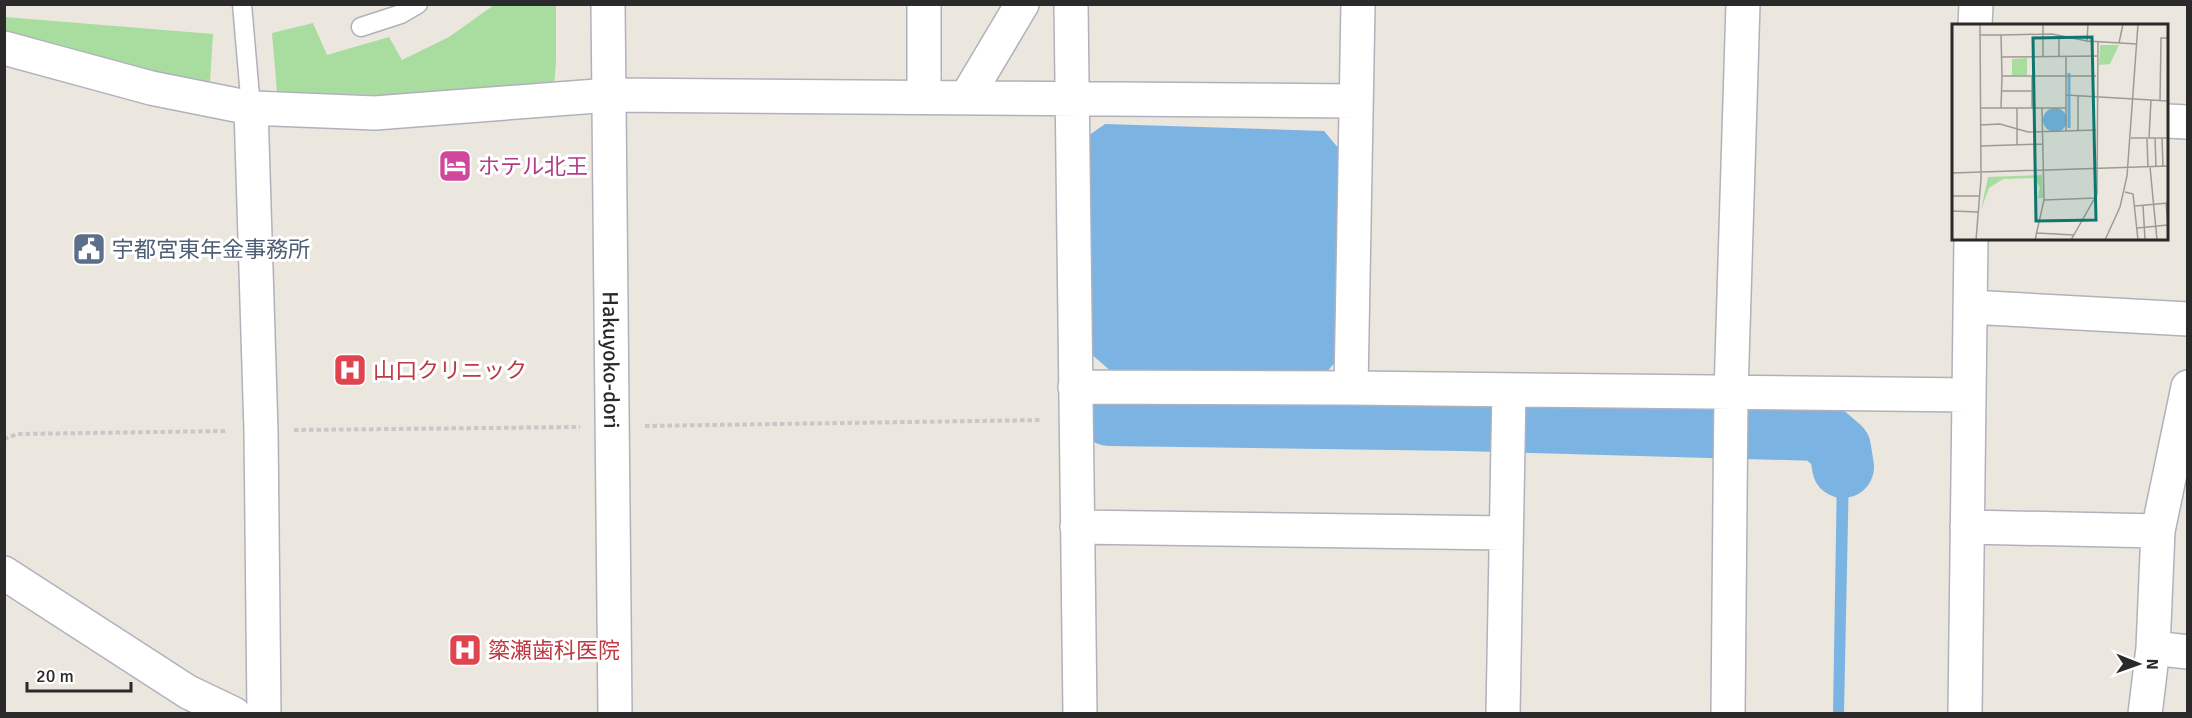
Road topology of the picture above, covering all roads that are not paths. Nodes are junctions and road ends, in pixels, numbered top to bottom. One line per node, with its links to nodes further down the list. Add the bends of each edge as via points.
1 (242, 4): 18 (lane)
2 (418, 4): 11 (lane)
3 (608, 4): 13 (street, Hakuyoko-dori)
4 (924, 4): 14 (street)
5 (1022, 4): 15 (street)
6 (1071, 4): 16 (street)
7 (1358, 4): 17 (street)
8 (1743, 4): 28 (street)
9 (1976, 4): 10 (street)
10 (1975, 24)
11 (361, 27)
12 (4, 48): 18 (street, via 151,88)
13 (610, 95): 14 (street); 18 (street, via 375,113); 39 (street, Hakuyoko-dori)
14 (924, 98): 15 (street)
15 (966, 98): 16 (street)
16 (1072, 99): 17 (street); 24 (street)
17 (1356, 101): 26 (street)
18 (251, 108): 38 (street, via 261,431)
19 (2168, 121): 20 (street)
20 (2187, 122)
21 (1971, 240): 22 (street)
22 (1970, 307): 23 (street); 29 (street)
23 (2187, 319)
24 (1075, 387): 26 (street); 30 (street)
25 (2187, 387): 32 (street)
26 (1351, 388): 27 (street)
27 (1509, 390): 28 (street); 33 (street)
28 (1731, 393): 29 (street); 42 (street)
29 (1968, 395): 31 (street)
30 (1077, 526): 33 (street); 40 (street)
31 (1967, 527): 32 (street); 43 (street)
32 (2158, 531): 35 (street)
33 (1506, 533): 41 (street)
34 (4, 573): 37 (street, via 188,692)
35 (2153, 648): 36 (street); 44 (street)
36 (2187, 652)
37 (234, 714)
38 (264, 714)
39 (615, 714)
40 (1080, 714)
41 (1503, 714)
42 (1728, 714)
43 (1965, 714)
44 (2145, 714)

